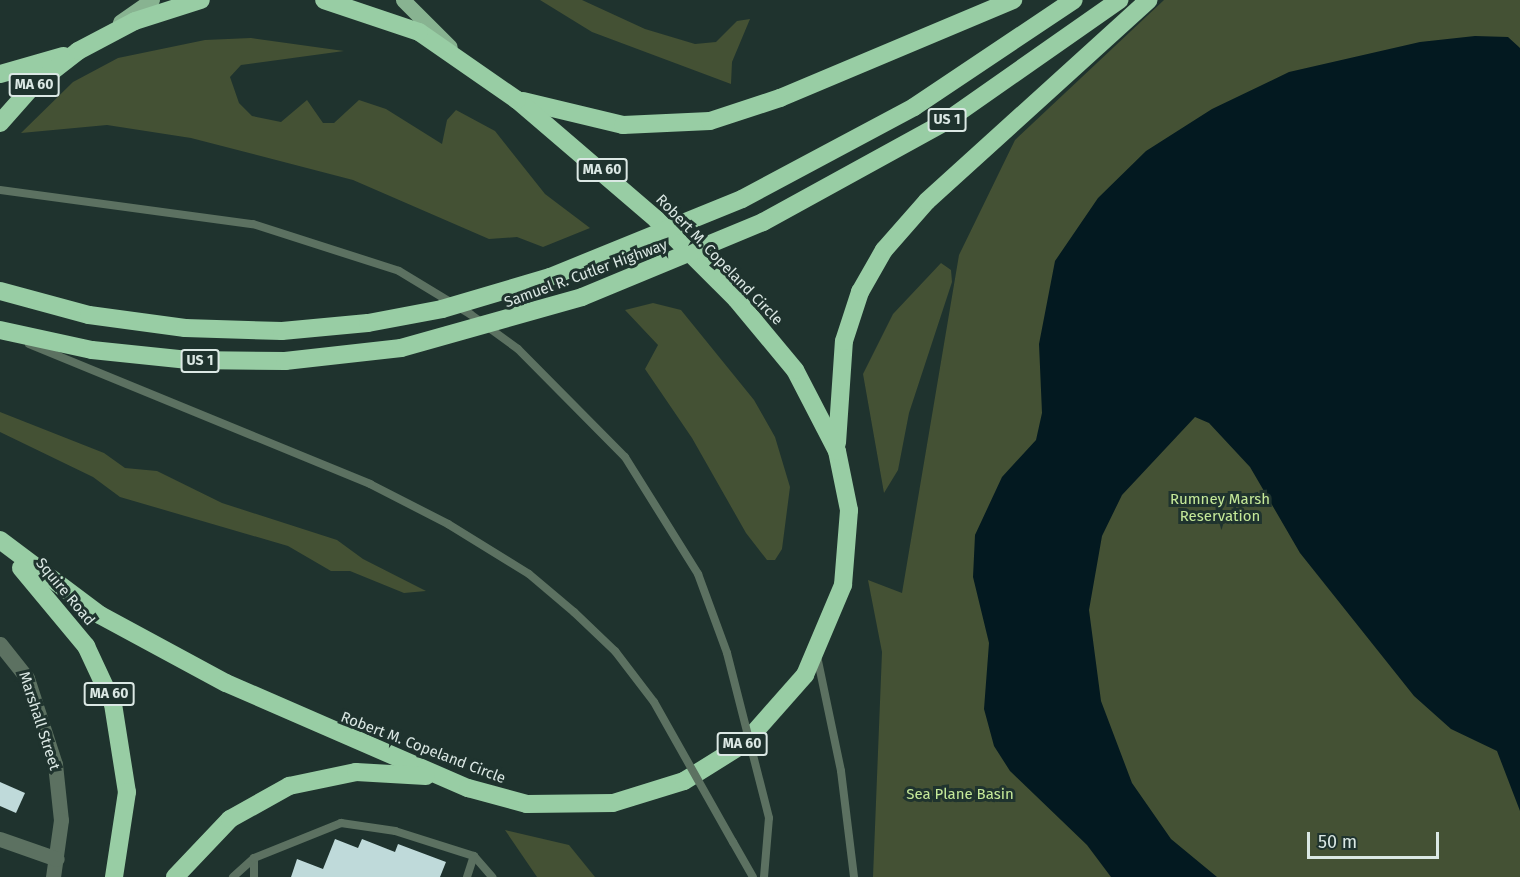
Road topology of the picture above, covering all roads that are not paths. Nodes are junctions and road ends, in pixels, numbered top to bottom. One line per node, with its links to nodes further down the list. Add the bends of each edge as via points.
1 (152, 0): 9 (main road, MA 60)
2 (201, 0): 9 (highway, via 135,21)
3 (324, 0): 10 (highway, Robert M. Copeland Circle, via 398,22)
4 (403, 0): 10 (main road, MA 60)
5 (1013, 0): 12 (highway, via 780,98 710,121 623,125)
6 (1074, 0): 15 (highway, Samuel R. Cutler Highway / US 1, bridge, via 914,107 742,199 550,277 442,309 368,323 282,331 185,328 89,315)
7 (1119, 0): 16 (highway, Samuel R. Cutler Highway / US 1, bridge, via 973,104 763,222 573,300 401,348 285,361 188,360 92,350)
8 (1149, 0): 17 (highway, via 927,201 884,250 860,292 844,341)
9 (81, 49): 11 (highway); 13 (highway, MA 60)
10 (463, 59): 12 (highway, Robert M. Copeland Circle / MA 60)
11 (0, 74)
12 (517, 100): 17 (highway, Robert M. Copeland Circle / MA 60, via 624,190 753,317 804,383)
13 (0, 123)
14 (0, 190): 34 (lane, bridge, via 253,224 399,271 518,349 625,457 698,574 727,653 769,819)
15 (0, 291)
16 (0, 331): 33 (lane, bridge, via 370,484 448,524 529,574 615,651 654,702)
17 (837, 451): 20 (highway, Robert M. Copeland Circle / MA 60, via 849,500 847,560 837,609)
18 (1, 542): 21 (highway, Robert M. Copeland Circle, via 100,615 163,651 288,713); 27 (highway, Squire Road / MA 60, via 77,632 113,704 127,792)
19 (0, 644): 25 (street, Marshall Street, via 27,678 52,754 60,801)
20 (816, 655): 21 (highway, Robert M. Copeland Circle / MA 60, via 792,695 744,743 713,766 662,790 613,803 552,807); 35 (lane, via 841,771)
21 (468, 788): 28 (highway, MA 60, via 382,771 302,782 231,819)
22 (0, 839): 25 (street)
23 (474, 856): 24 (lane, via 395,831 341,823); 31 (lane); 32 (lane)
24 (254, 858): 29 (lane); 30 (lane)
25 (57, 859): 26 (street, Marshall Street)
26 (53, 877)
27 (114, 877)
28 (175, 877)
29 (233, 877)
30 (254, 877)
31 (467, 877)
32 (492, 877)
33 (753, 877)
34 (764, 877)
35 (854, 877)

